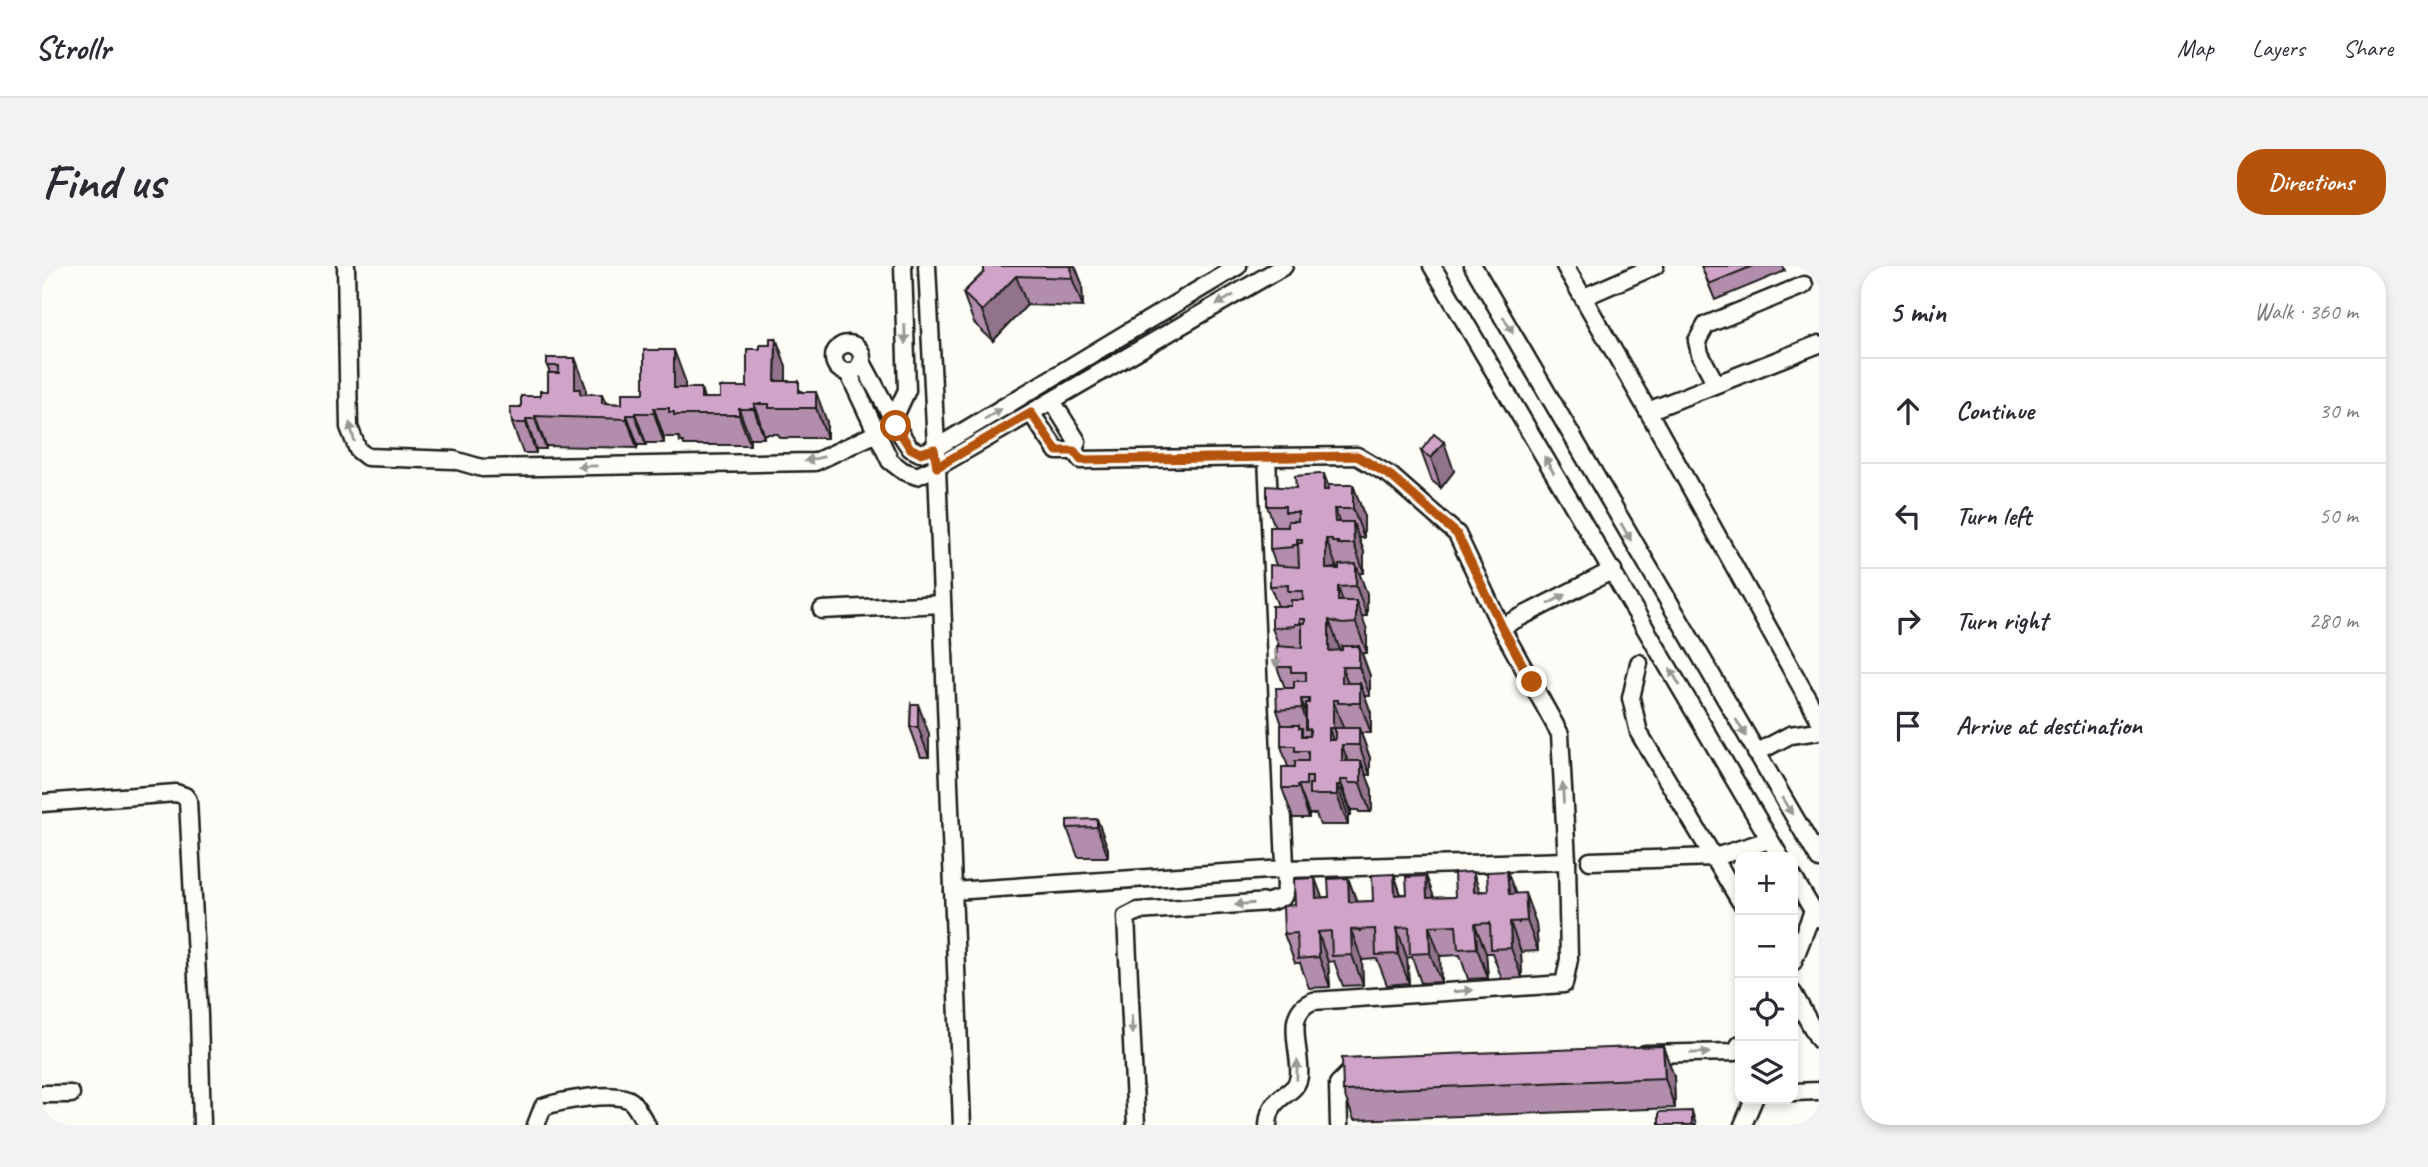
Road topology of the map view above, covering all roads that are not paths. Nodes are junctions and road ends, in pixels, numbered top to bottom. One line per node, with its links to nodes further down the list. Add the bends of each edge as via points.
1 (346, 266): 20 (street, one-way to 1, via 815,461 482,468 454,460 367,457 358,450 349,427)
2 (902, 266): 19 (street, one-way to 19, via 907,390)
3 (927, 266): 21 (street)
4 (1238, 266): 21 (street, one-way to 4)
5 (1284, 266): 16 (street, one-way to 16)
6 (1432, 266): 25 (street, one-way to 6)
7 (1473, 266): 32 (street, one-way to 32)
8 (1565, 266): 11 (street)
9 (1655, 266): 11 (street)
10 (1804, 285): 15 (street, via 1706,325 1697,341)
11 (1584, 297): 17 (street)
12 (1819, 344): 15 (street)
13 (862, 362): 14 (street); 14 (street, via 862,352 855,345 841,345 834,361); 19 (street)
14 (848, 372): 20 (street)
15 (1716, 384): 17 (street)
16 (1052, 401): 18 (street); 22 (street, via 1077,441)
17 (1648, 411): 30 (street)
18 (1031, 413): 22 (street, via 1057,451); 24 (street)
19 (894, 418): 20 (street); 21 (street, via 910,448 920,453)
20 (877, 433): 24 (street, via 890,461 903,471 916,476)
21 (934, 449): 24 (street)
22 (1074, 451): 23 (street, via 1081,460)
23 (1267, 457): 28 (street, via 1357,456 1391,476 1457,534); 40 (street, one-way to 40)
24 (937, 467): 26 (street)
25 (1613, 570): 28 (street, one-way to 25); 34 (street, one-way to 25)
26 (942, 604): 27 (street); 42 (street)
27 (822, 610)
28 (1502, 627): 39 (street, one-way to 28, via 1560,734)
29 (1639, 663): 36 (street, via 1631,698 1639,733)
30 (1819, 719)
31 (1819, 731): 32 (street, via 1790,735)
32 (1756, 753): 37 (street, one-way to 37)
33 (42, 803): 56 (street, via 176,793 188,800)
34 (1769, 839): 35 (street); 36 (street)
35 (1777, 852)
36 (1715, 857): 38 (street); 43 (street)
37 (1819, 859)
38 (1590, 860)
39 (1567, 861): 40 (street); 61 (street, one-way to 39, via 1269,1111 1299,1078 1295,1018 1303,1005 1564,984 1569,959)
40 (1285, 869): 42 (street); 60 (street, one-way to 60, via 1283,897 1269,902 1138,911 1126,917)
41 (1798, 885): 44 (street)
42 (953, 891): 59 (street)
43 (1735, 892)
44 (1816, 916): 45 (street)
45 (1798, 952)
46 (1798, 1002): 47 (street)
47 (1819, 1040)
48 (1735, 1053): 49 (street, one-way to 48)
49 (1624, 1054)
50 (1375, 1059): 62 (street, via 1353,1069 1338,1084)
51 (1819, 1091): 52 (street)
52 (1798, 1092)
53 (42, 1094): 54 (street)
54 (71, 1094)
55 (1752, 1104): 63 (street)
56 (202, 1125)
57 (536, 1125): 58 (street, via 543,1107 560,1101 622,1096 632,1102)
58 (647, 1125)
59 (962, 1125)
60 (1136, 1125)
61 (1268, 1125)
62 (1339, 1125)
63 (1743, 1125)

